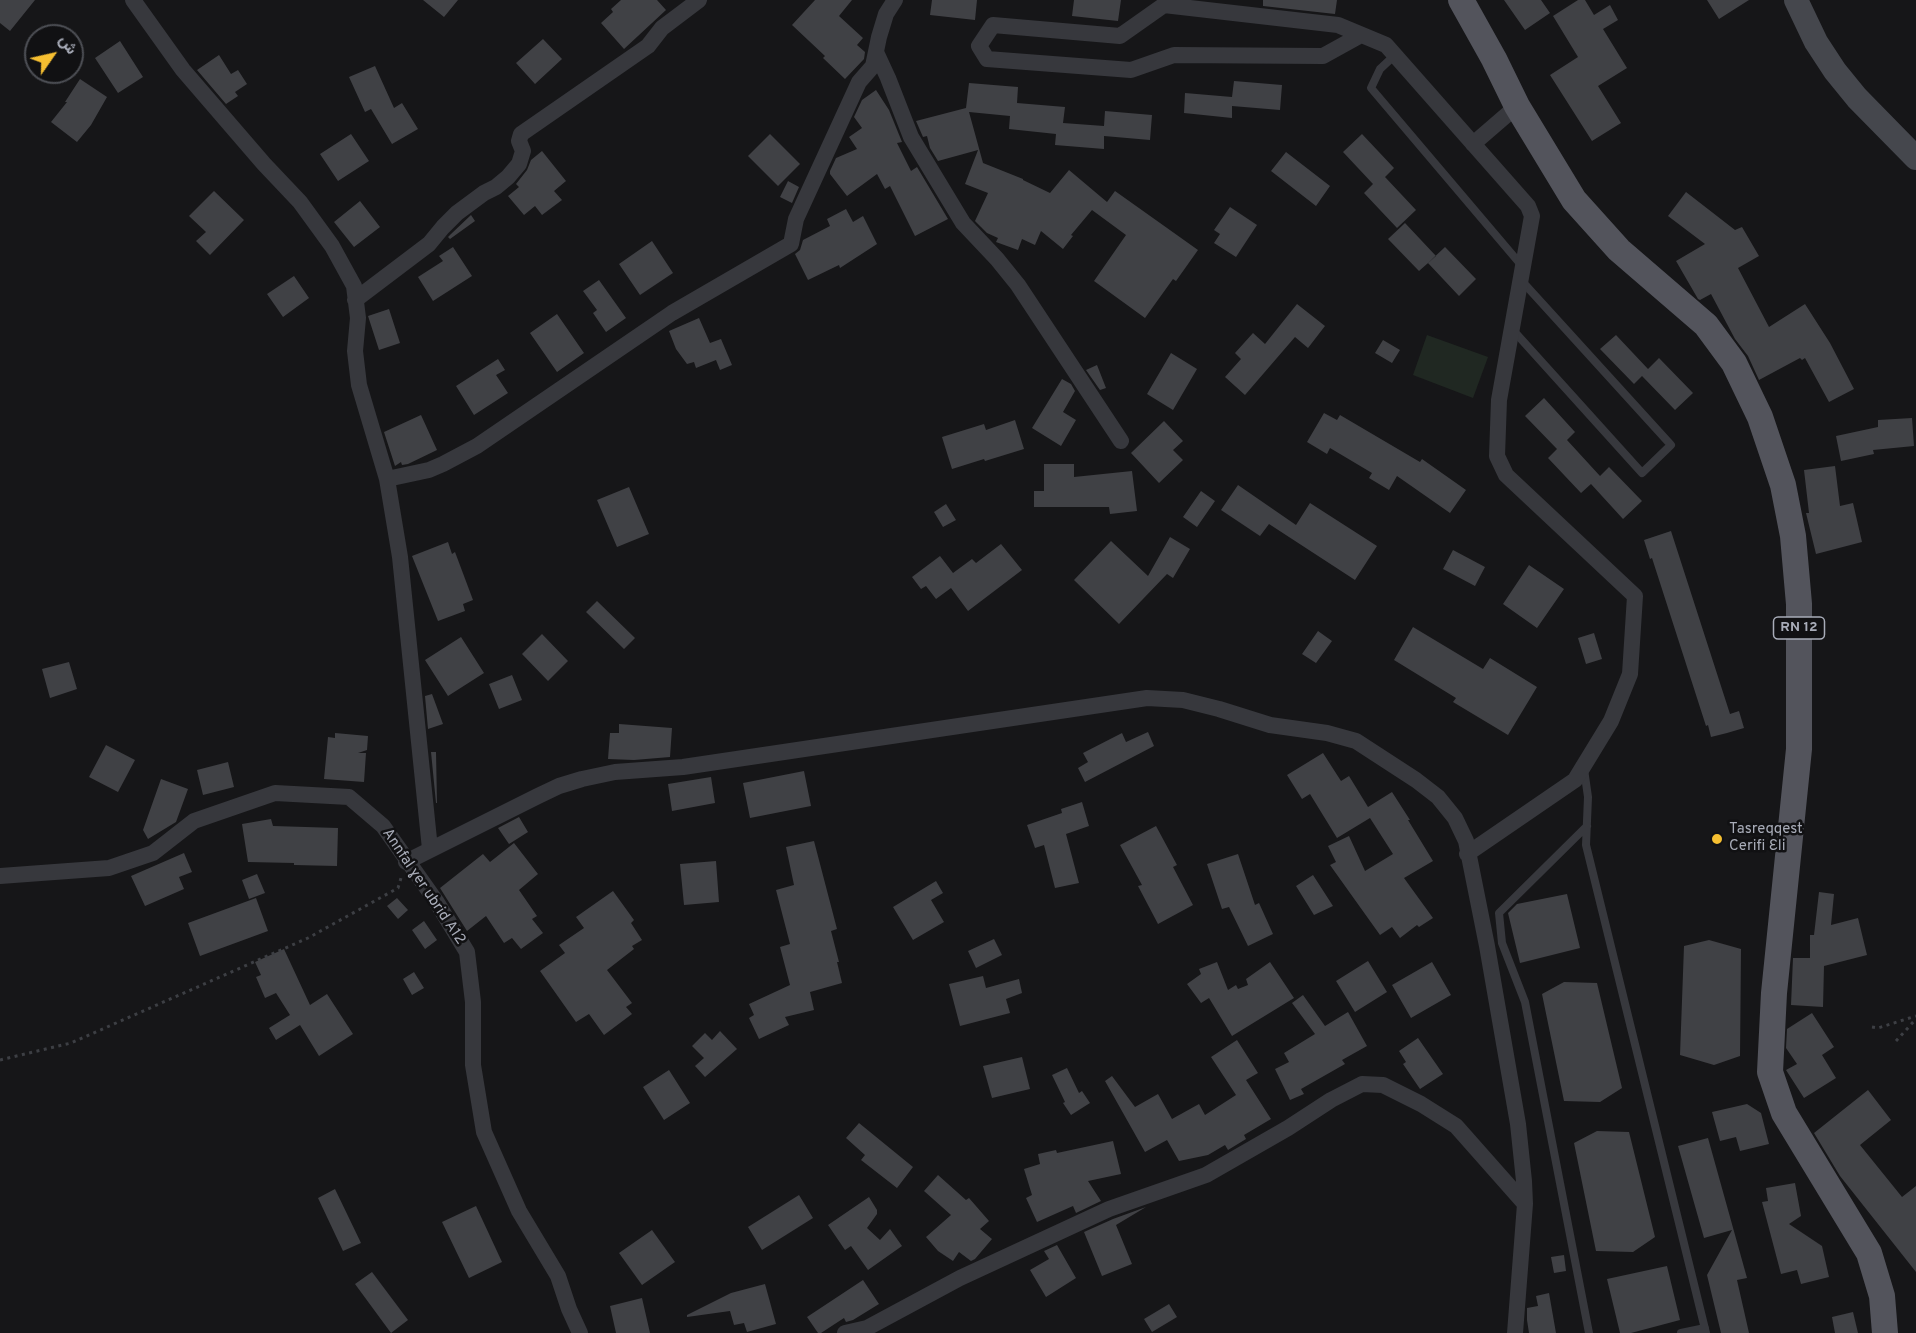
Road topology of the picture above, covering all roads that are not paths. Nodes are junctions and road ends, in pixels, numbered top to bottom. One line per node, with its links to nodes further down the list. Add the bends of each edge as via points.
1 (133, 0): 13 (street, via 183,70 300,202 332,246 354,286)
2 (699, 0): 13 (street, via 662,28 648,46 521,134 523,151 519,164 508,177 457,213 429,244)
3 (895, 0): 7 (street, via 886,14)
4 (1461, 0): 9 (main road, RN 12)
5 (1796, 0): 11 (street, via 1835,71)
6 (1361, 35): 6 (street, via 1338,25 1164,5 1120,36 993,25 979,46 987,59 1131,70 1174,55 1323,56); 8 (street, via 1386,45)
7 (876, 52): 15 (street, via 911,137 963,223 1017,285); 16 (street, via 873,66 860,82 796,219 791,244 672,313 477,446 429,470)
8 (1395, 55): 10 (street); 12 (lane, via 1380,69 1371,88)
9 (1517, 106): 10 (street); 31 (main road, RN 12, via 1574,200 1619,250 1706,325 1734,363 1760,417 1783,485 1793,536 1799,604 1798,748 1770,1072 1784,1113 1869,1253 1882,1296)
10 (1473, 144): 12 (street, via 1528,206 1532,216)
11 (1916, 158)
12 (1522, 273): 14 (street); 14 (lane, via 1671,445 1642,472)
13 (356, 300): 16 (street, via 359,385)
14 (1512, 328): 17 (street, via 1499,400 1497,456 1506,475 1635,596 1630,674 1611,721)
15 (1121, 441)
16 (387, 479): 19 (street, via 400,557)
17 (1584, 767): 18 (lane); 20 (street, via 1575,780)
18 (1587, 826): 25 (lane, via 1586,845); 29 (lane, via 1499,913 1502,943 1525,1002)
19 (430, 849): 20 (street, via 558,786 615,772 694,766 1147,698 1183,700 1270,725 1356,741 1438,797 1455,818 1466,841); 21 (street)
20 (1467, 854): 23 (street, via 1518,1124)
21 (406, 862): 22 (street, Annfal ɣer ubrid A12, via 382,826 349,797 275,793 194,821 153,853 109,868); 26 (street, Annfal ɣer ubrid A12, via 467,952 473,1002 473,1065 484,1132 519,1211 558,1276)
22 (0, 876)
23 (1526, 1204): 24 (street, via 1456,1126 1383,1085 1362,1084 1206,1175 1108,1209 960,1278); 28 (street)
24 (868, 1331): 27 (street)
25 (1705, 1331): 30 (lane)
26 (580, 1333)
27 (845, 1333)
28 (1515, 1333)
29 (1589, 1333)
30 (1681, 1333)
31 (1885, 1333)

